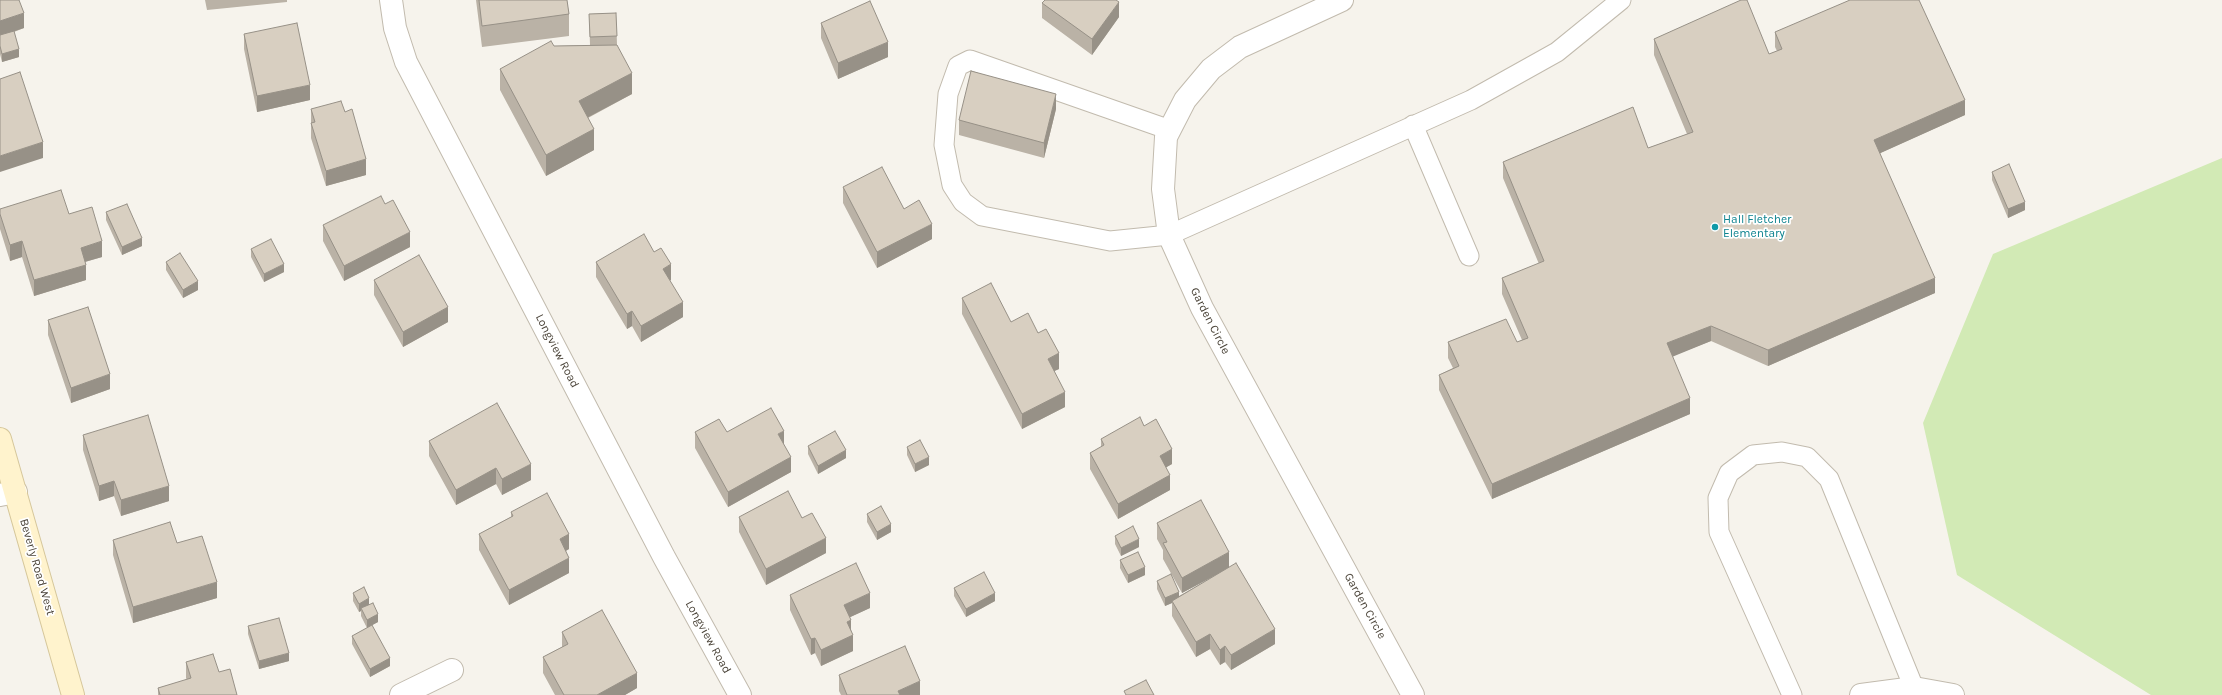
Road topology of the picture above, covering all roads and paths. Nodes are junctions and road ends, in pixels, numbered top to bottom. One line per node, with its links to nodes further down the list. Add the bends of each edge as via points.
1 (391, 0): 14 (street, Longview Road, via 395,28 406,62 664,557)
2 (1342, 0): 5 (street, Garden Circle, via 1240,46 1206,74 1185,100)
3 (1621, 0): 4 (lane, via 1557,52 1471,100)
4 (1413, 126): 6 (lane); 7 (lane)
5 (1170, 130): 6 (street, Garden Circle, via 1166,137 1163,189); 6 (lane, via 970,60 958,66 948,94 944,145 952,185 963,202 982,216 1110,242)
6 (1169, 235): 15 (street, Garden Circle, via 1202,308)
7 (1469, 256)
8 (0, 439): 9 (street, Beverly Road West)
9 (8, 494): 12 (street, Beverly Road West)
10 (452, 670): 13 (street)
11 (1914, 688): 16 (lane, via 1829,479 1807,457 1782,452 1753,455 1729,473 1718,498 1719,532); 17 (street); 18 (street)
12 (73, 695)
13 (401, 695)
14 (740, 695)
15 (1413, 695)
16 (1792, 695)
17 (1861, 695)
18 (1953, 695)

